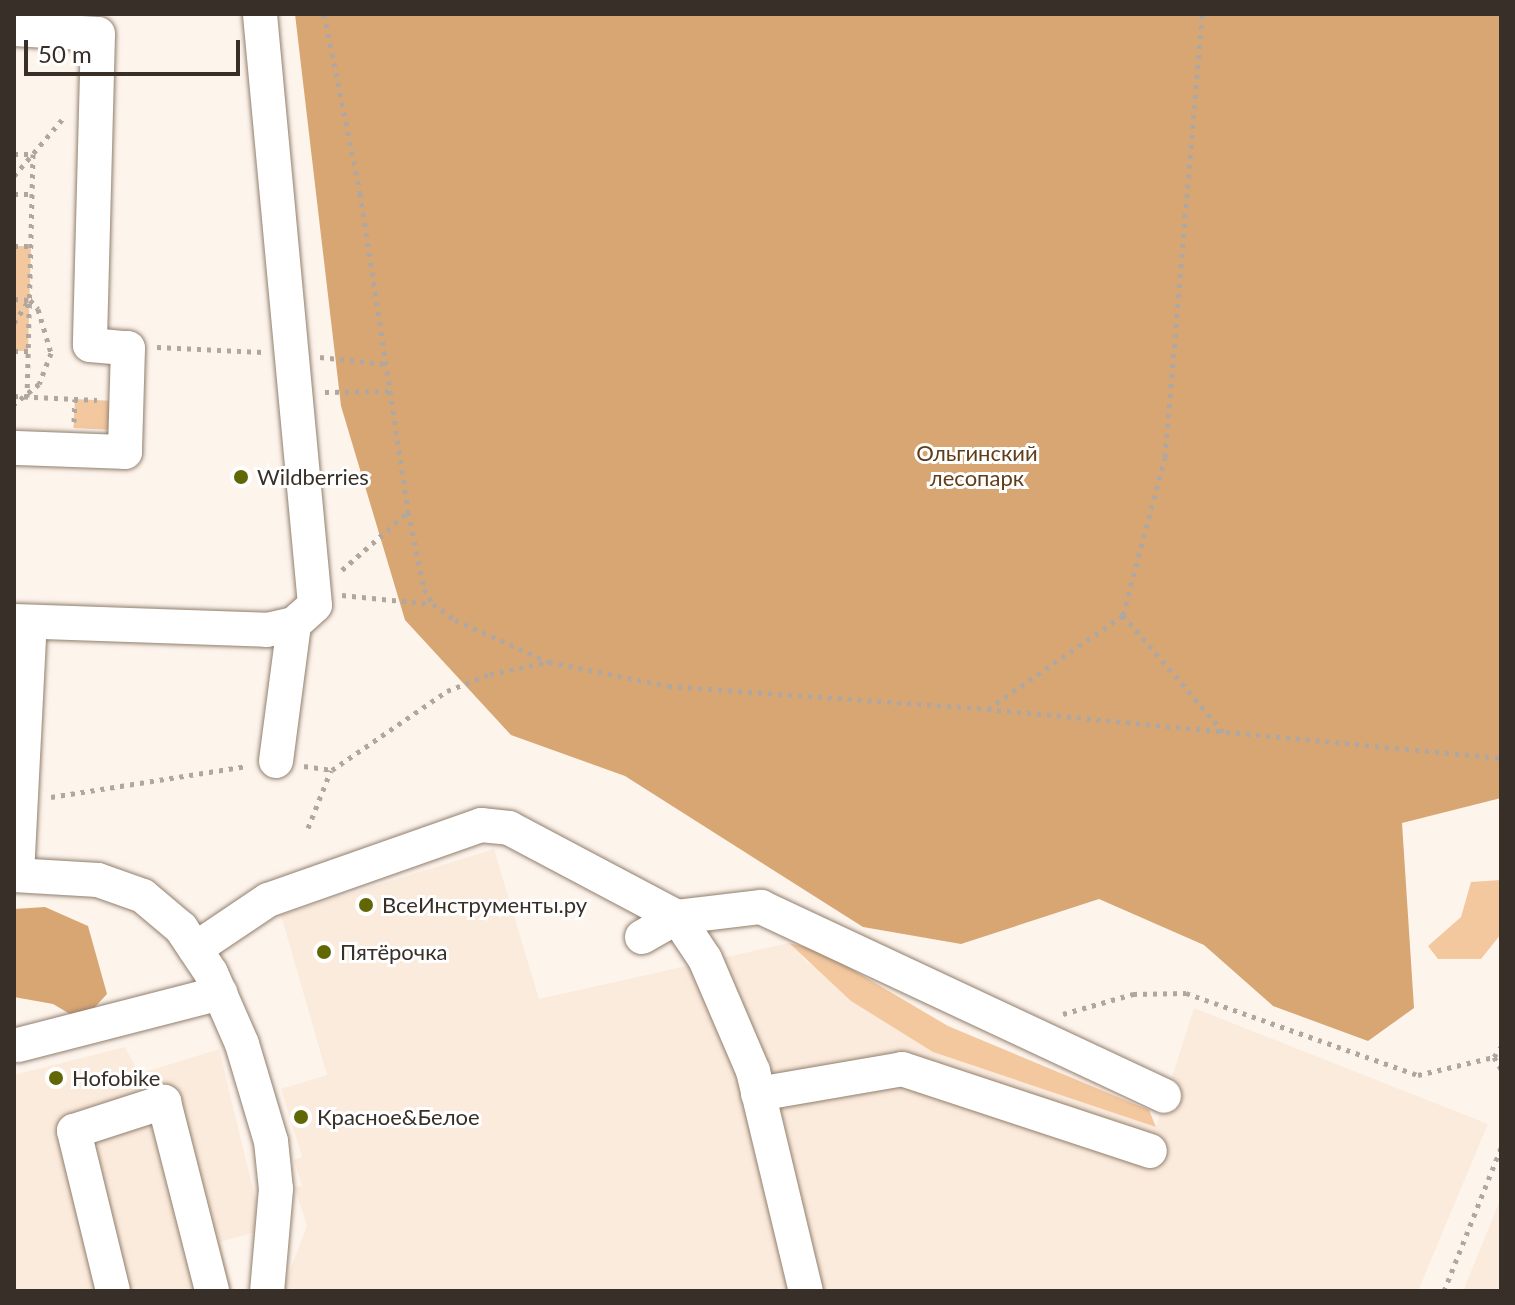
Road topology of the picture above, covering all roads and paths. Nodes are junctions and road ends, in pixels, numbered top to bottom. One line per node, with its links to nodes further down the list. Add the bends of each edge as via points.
1 (260, 14): 19 (street)
2 (324, 14): 20 (path, via 360,193)
3 (1202, 14): 31 (path, via 1165,457)
4 (14, 29): 5 (street, via 98,34)
5 (97, 78): 7 (path); 16 (street, via 90,345)
6 (14, 154): 7 (path)
7 (33, 154): 8 (path); 10 (path)
8 (14, 176)
9 (14, 194): 10 (path)
10 (32, 194): 12 (path)
11 (14, 246): 12 (path)
12 (31, 246): 14 (path)
13 (14, 299): 14 (path)
14 (30, 300): 15 (path); 18 (path); 24 (path, via 46,322 51,353 47,369)
15 (14, 323)
16 (128, 348): 19 (path); 25 (street)
17 (14, 351): 18 (path)
18 (28, 351): 24 (path)
19 (295, 355): 20 (path); 22 (street)
20 (384, 364): 21 (path)
21 (388, 391): 22 (path); 28 (path)
22 (298, 392): 29 (street)
23 (14, 396): 24 (path)
24 (27, 397): 25 (path); 26 (path)
25 (127, 401): 27 (street, via 125,452)
26 (14, 404)
27 (14, 448)
28 (408, 512): 29 (path); 30 (path, via 424,589)
29 (317, 592): 30 (path); 33 (street, via 315,605)
30 (433, 604): 34 (path, via 455,620)
31 (1123, 615): 35 (path); 36 (path)
32 (22, 621): 33 (street, via 267,630); 40 (street)
33 (294, 624): 38 (street)
34 (549, 662): 35 (path, via 668,686); 39 (path, via 490,674 447,691)
35 (987, 709): 36 (path)
36 (1226, 734): 37 (path)
37 (1501, 758)
38 (276, 761): 39 (path); 40 (path)
39 (332, 770): 41 (path)
40 (20, 802): 42 (street)
41 (308, 828)
42 (15, 875): 45 (street, via 98,880 143,896)
43 (677, 917): 44 (street); 45 (street, via 509,828 481,825 268,900); 52 (street, via 705,959 746,1049); 53 (street, via 761,907)
44 (642, 937)
45 (195, 949): 46 (street)
46 (220, 993): 48 (street); 58 (street, via 256,1084 276,1166)
47 (1057, 1015): 50 (path, via 1133,994 1186,993 1418,1075)
48 (18, 1045)
49 (1501, 1047): 50 (path)
50 (1494, 1057): 51 (path)
51 (1501, 1069)
52 (758, 1094): 55 (street, via 902,1069); 59 (street)
53 (1164, 1096)
54 (1501, 1148): 60 (path)
55 (1150, 1151)
56 (113, 1291): 57 (street, via 74,1131 164,1102)
57 (212, 1291)
58 (267, 1291)
59 (806, 1291)
60 (1444, 1291)

